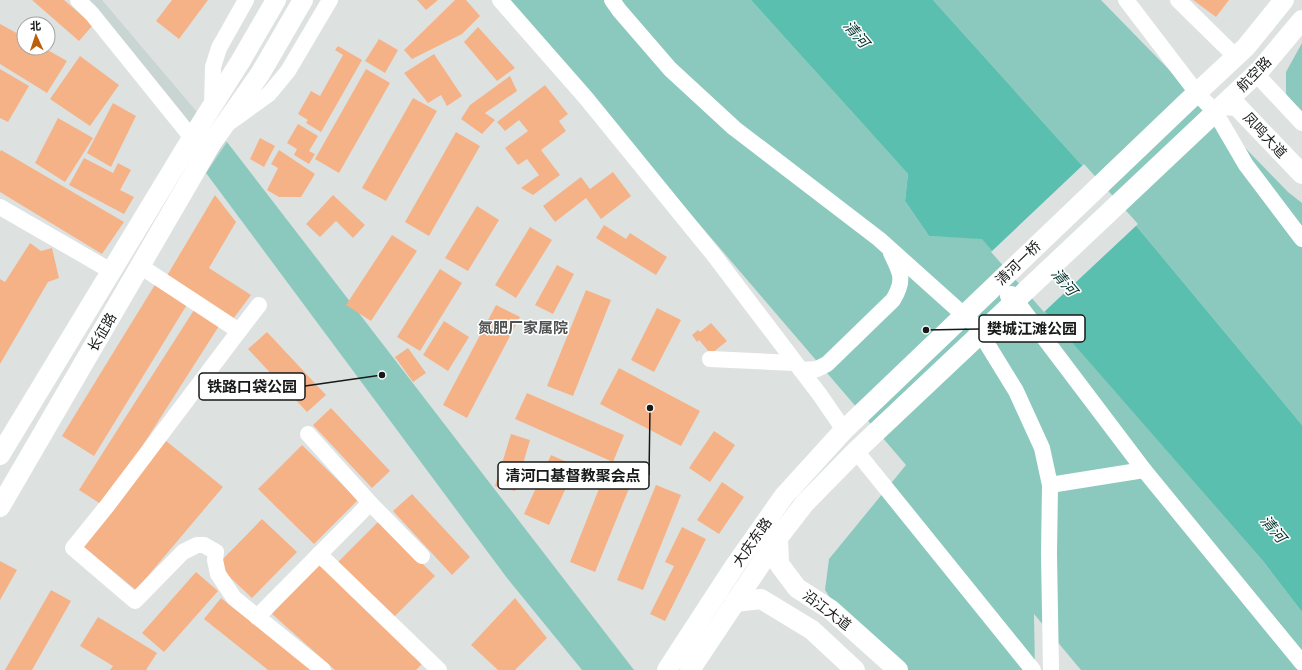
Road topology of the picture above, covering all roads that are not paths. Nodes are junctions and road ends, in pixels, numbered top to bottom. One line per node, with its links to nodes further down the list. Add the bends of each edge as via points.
1 (78, 0): 19 (street)
2 (246, 0): 15 (street, via 219,48 213,67)
3 (276, 0): 15 (main road, 长征路)
4 (304, 0): 18 (main road, 长征路, via 260,74)
5 (330, 0): 18 (street, via 288,71 269,94)
6 (500, 0): 32 (street, via 591,104 713,254)
7 (612, 0): 24 (street, via 670,69 734,128)
8 (1126, 0): 14 (street)
9 (1178, 0): 12 (street)
10 (1279, 6): 11 (main road); 12 (main road, 航空路)
11 (1298, 24): 13 (main road, 航空路)
12 (1236, 57): 14 (main road, 航空路)
13 (1253, 77): 16 (main road, 航空路); 17 (street); 20 (main road, 凤鸣大道, via 1250,96 1253,103)
14 (1191, 98): 16 (street); 34 (main road, 清河一桥)
15 (212, 106): 19 (main road, 长征路)
16 (1213, 114): 21 (main road, 凤鸣大道, via 1237,106); 23 (street, via 1246,164); 36 (main road, 清河一桥)
17 (1302, 123)
18 (223, 128): 25 (main road, 长征路)
19 (195, 133): 26 (main road, 长征路)
20 (1302, 155)
21 (1302, 174)
22 (0, 207): 26 (street)
23 (1302, 238)
24 (889, 248): 28 (street); 31 (street, via 899,269 899,289 893,300)
25 (140, 266): 29 (street); 41 (main road, 长征路)
26 (111, 270): 37 (main road, 长征路)
27 (259, 305): 29 (street)
28 (976, 326): 38 (street, via 1011,294); 39 (street, via 1016,391 1042,448)
29 (239, 331): 46 (street, via 73,548 135,601 183,552 204,544 216,552 218,574 234,598)
30 (710, 359): 32 (street)
31 (827, 364): 32 (street, via 817,369); 33 (street, via 819,376)
32 (798, 366): 33 (street)
33 (820, 395): 34 (street)
34 (847, 426): 50 (main road, 大庆东路, via 784,496)
35 (308, 434): 40 (street)
36 (862, 446): 42 (main road, 大庆东路, via 805,503); 54 (street)
37 (0, 455)
38 (1144, 470): 39 (street); 47 (street)
39 (1050, 485): 55 (street)
40 (370, 503): 43 (street); 44 (street)
41 (0, 507)
42 (778, 538): 45 (main road, 大庆东路); 53 (main road, 沿江大道, via 779,564 797,588 831,610)
43 (319, 554): 46 (street); 49 (street)
44 (422, 556)
45 (735, 602): 51 (main road, 大庆东路); 52 (main road, 沿江大道, via 761,599 812,630)
46 (257, 617): 48 (street)
47 (1302, 663)
48 (323, 670)
49 (439, 670)
50 (667, 670)
51 (690, 670)
52 (856, 670)
53 (898, 670)
54 (1033, 670)
55 (1051, 670)

